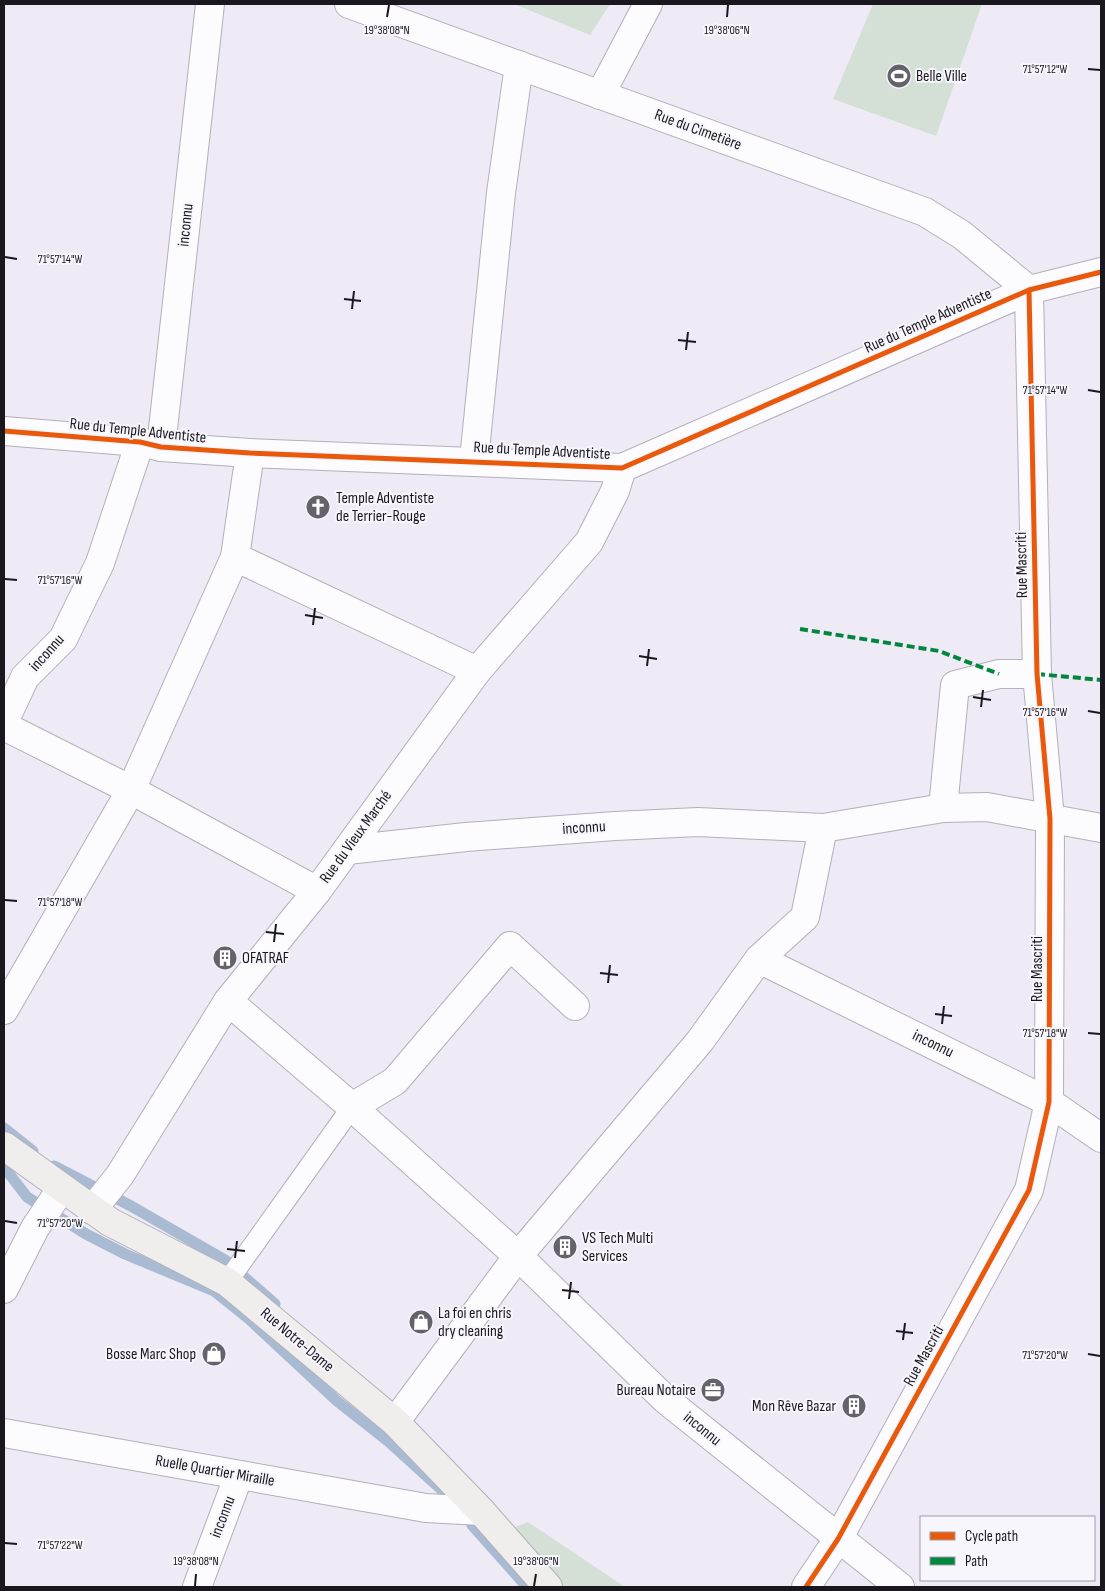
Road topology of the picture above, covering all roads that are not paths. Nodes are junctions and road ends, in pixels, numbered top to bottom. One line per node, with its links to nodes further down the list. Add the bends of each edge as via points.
1 (210, 4): 9 (street, inconnu)
2 (349, 4): 4 (street, Rue du Cimetière)
3 (648, 4): 5 (street)
4 (519, 65): 5 (street, Rue du Cimetière); 11 (street, via 501,193)
5 (600, 95): 7 (street, Rue du Cimetière, via 925,212 962,235)
6 (1101, 272): 7 (street, Rue du Temple Adventiste)
7 (1029, 290): 12 (street, Rue du Temple Adventiste); 15 (street, Rue Mascriti)
8 (4, 431): 9 (street, Rue du Temple Adventiste)
9 (150, 445): 10 (street, Rue du Temple Adventiste); 16 (street, inconnu, via 100,563 63,639 25,677)
10 (250, 453): 11 (street, Rue du Temple Adventiste); 13 (street)
11 (474, 460): 12 (street, Rue du Temple Adventiste)
12 (622, 468): 14 (street, Rue du Vieux Marché, via 615,491 589,542)
13 (235, 557): 14 (street); 17 (street)
14 (476, 672): 22 (street, Rue du Vieux Marché)
15 (1037, 674): 18 (street, via 1000,674 955,685); 19 (street, Rue Mascriti)
16 (4, 724): 17 (street, inconnu)
17 (131, 790): 23 (street, inconnu); 27 (street)
18 (943, 808): 19 (street, inconnu, via 987,807); 20 (street, inconnu)
19 (1050, 819): 21 (street, inconnu); 28 (street, Rue Mascriti)
20 (823, 828): 22 (street, inconnu, via 698,822 466,837); 24 (street, via 805,917)
21 (1101, 828)
22 (346, 850): 23 (street, Rue du Vieux Marché)
23 (317, 891): 25 (street, Rue du Vieux Marché)
24 (759, 959): 28 (street, inconnu); 34 (street, via 700,1041)
25 (228, 1001): 29 (street, inconnu); 33 (street, Rue du Vieux Marché, via 120,1175)
26 (575, 1006): 29 (street, via 510,946 394,1081)
27 (4, 1010)
28 (1049, 1102): 30 (street, inconnu); 41 (street, Rue Mascriti, via 1029,1190)
29 (352, 1107): 34 (street, inconnu); 35 (lane)
30 (1101, 1138)
31 (4, 1146): 32 (street, Rue Notre-Dame)
32 (57, 1196): 33 (street, Rue Notre-Dame); 36 (street, via 35,1228)
33 (96, 1205): 35 (street, Rue Notre-Dame, via 110,1222)
34 (518, 1256): 37 (street); 41 (street, inconnu, via 666,1400)
35 (227, 1282): 37 (street, Rue Notre-Dame)
36 (4, 1289)
37 (395, 1422): 40 (street, Rue Notre-Dame)
38 (4, 1433): 39 (street, Ruelle Quartier Miraille)
39 (239, 1475): 40 (street, Ruelle Quartier Miraille, via 426,1508); 42 (street, inconnu)
40 (481, 1511): 43 (street, Rue Notre-Dame)
41 (838, 1539): 44 (street, Rue Mascriti); 45 (street, inconnu)
42 (197, 1587)
43 (548, 1587)
44 (806, 1587)
45 (900, 1587)

